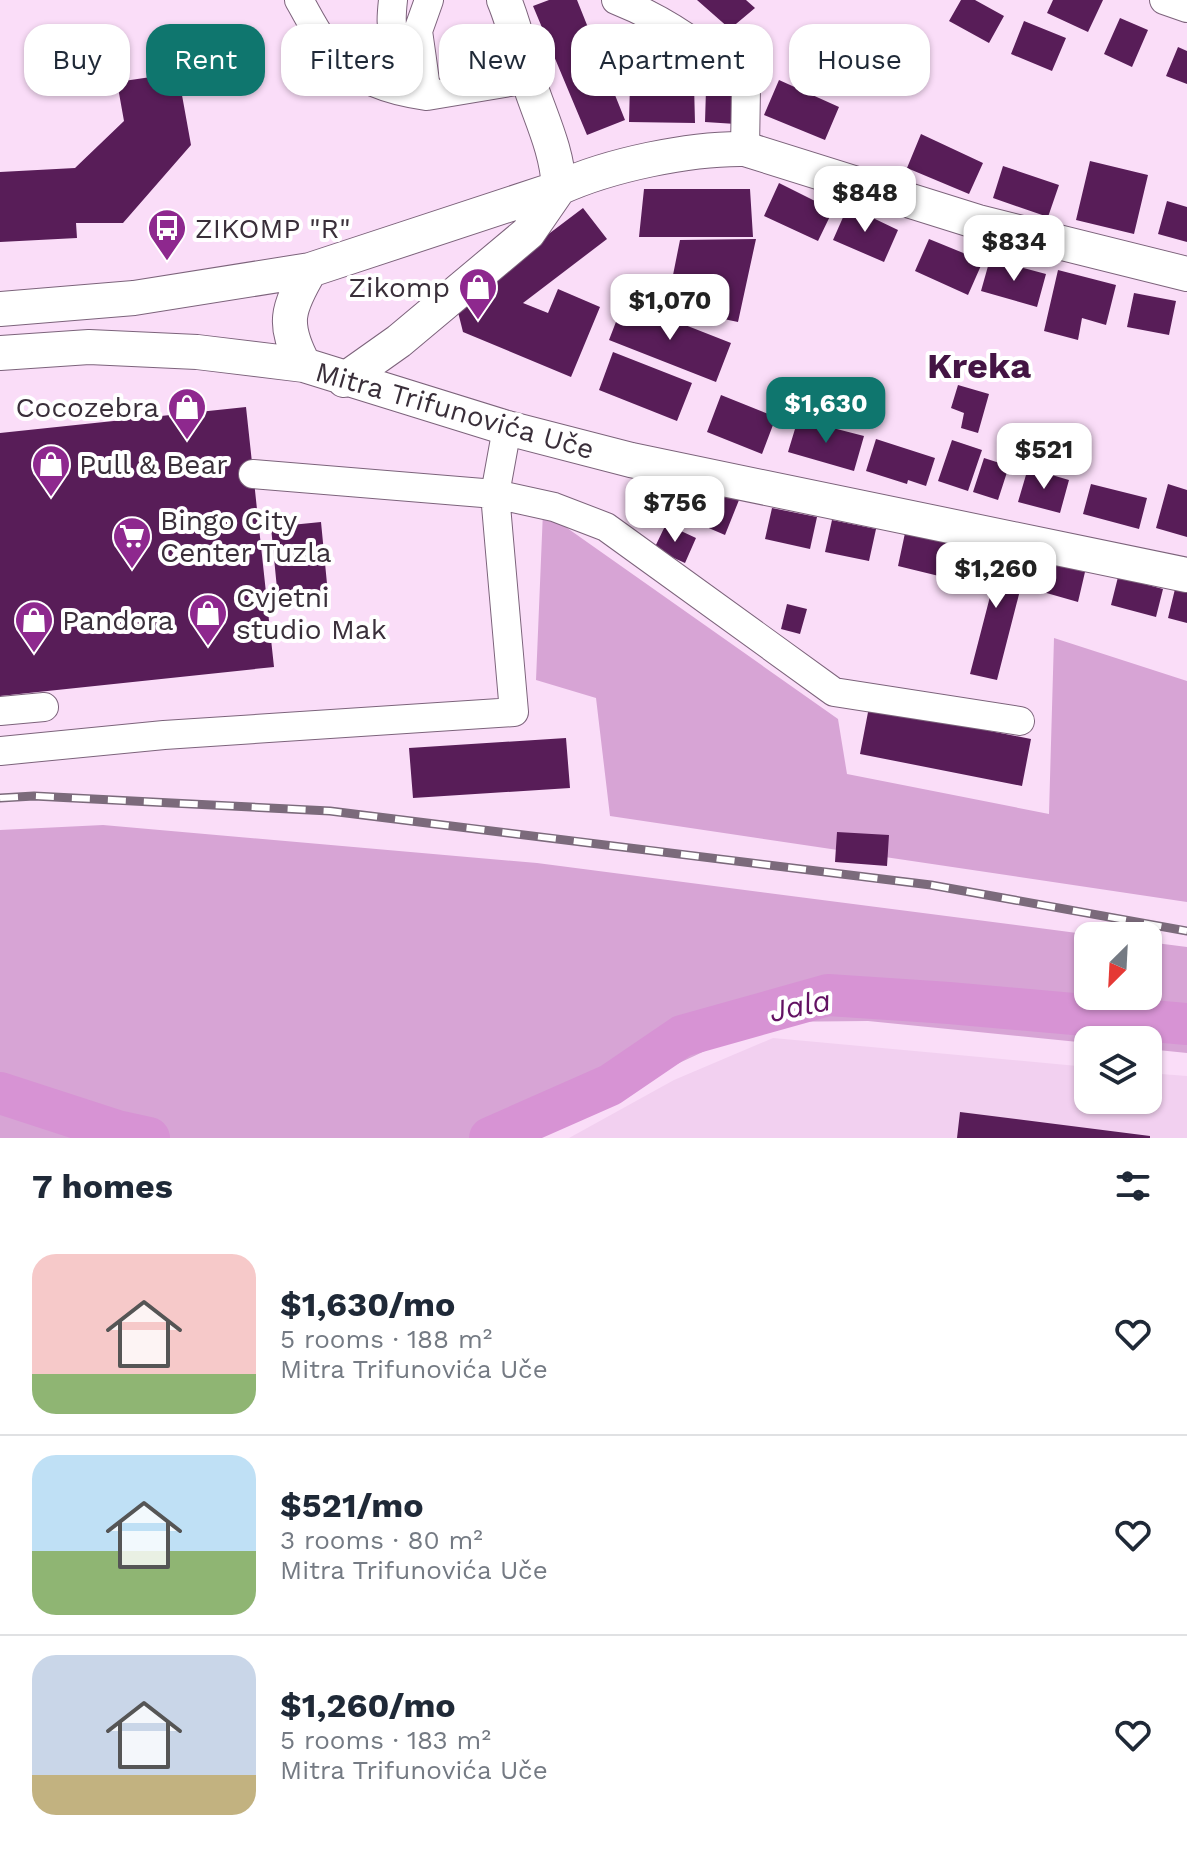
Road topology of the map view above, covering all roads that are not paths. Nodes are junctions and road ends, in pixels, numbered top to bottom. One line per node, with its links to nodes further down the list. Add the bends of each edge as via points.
1 (299, 0): 11 (street, via 337,58 371,81 400,93)
2 (393, 0): 7 (street)
3 (429, 0): 8 (street)
4 (616, 0): 13 (street, via 647,12 714,55 746,88)
5 (1164, 0): 6 (street)
6 (1187, 8)
7 (390, 24)
8 (420, 24)
9 (423, 66): 11 (street)
10 (439, 94): 11 (street)
11 (427, 96)
12 (535, 96): 14 (main road, via 553,143)
13 (745, 149): 14 (main road, via 693,151); 16 (main road, via 978,222)
14 (559, 188): 15 (main road); 20 (main road, via 528,233)
15 (310, 270): 17 (main road, via 134,298); 19 (main road, via 289,319 289,333)
16 (1187, 274)
17 (0, 309)
18 (0, 353): 19 (main road, Mitra Trifunovića Uče, via 89,347 197,352)
19 (304, 365): 20 (main road, Mitra Trifunovića Uče)
20 (344, 380): 21 (main road, Mitra Trifunovića Uče)
21 (507, 428): 23 (street); 24 (main road, Mitra Trifunovića Uče, via 631,460)
22 (253, 474): 23 (street)
23 (495, 494): 27 (street, via 554,507 606,527 834,692); 28 (street, via 514,712)
24 (1187, 575)
25 (44, 707): 26 (street)
26 (0, 711)
27 (1020, 721)
28 (0, 751)

